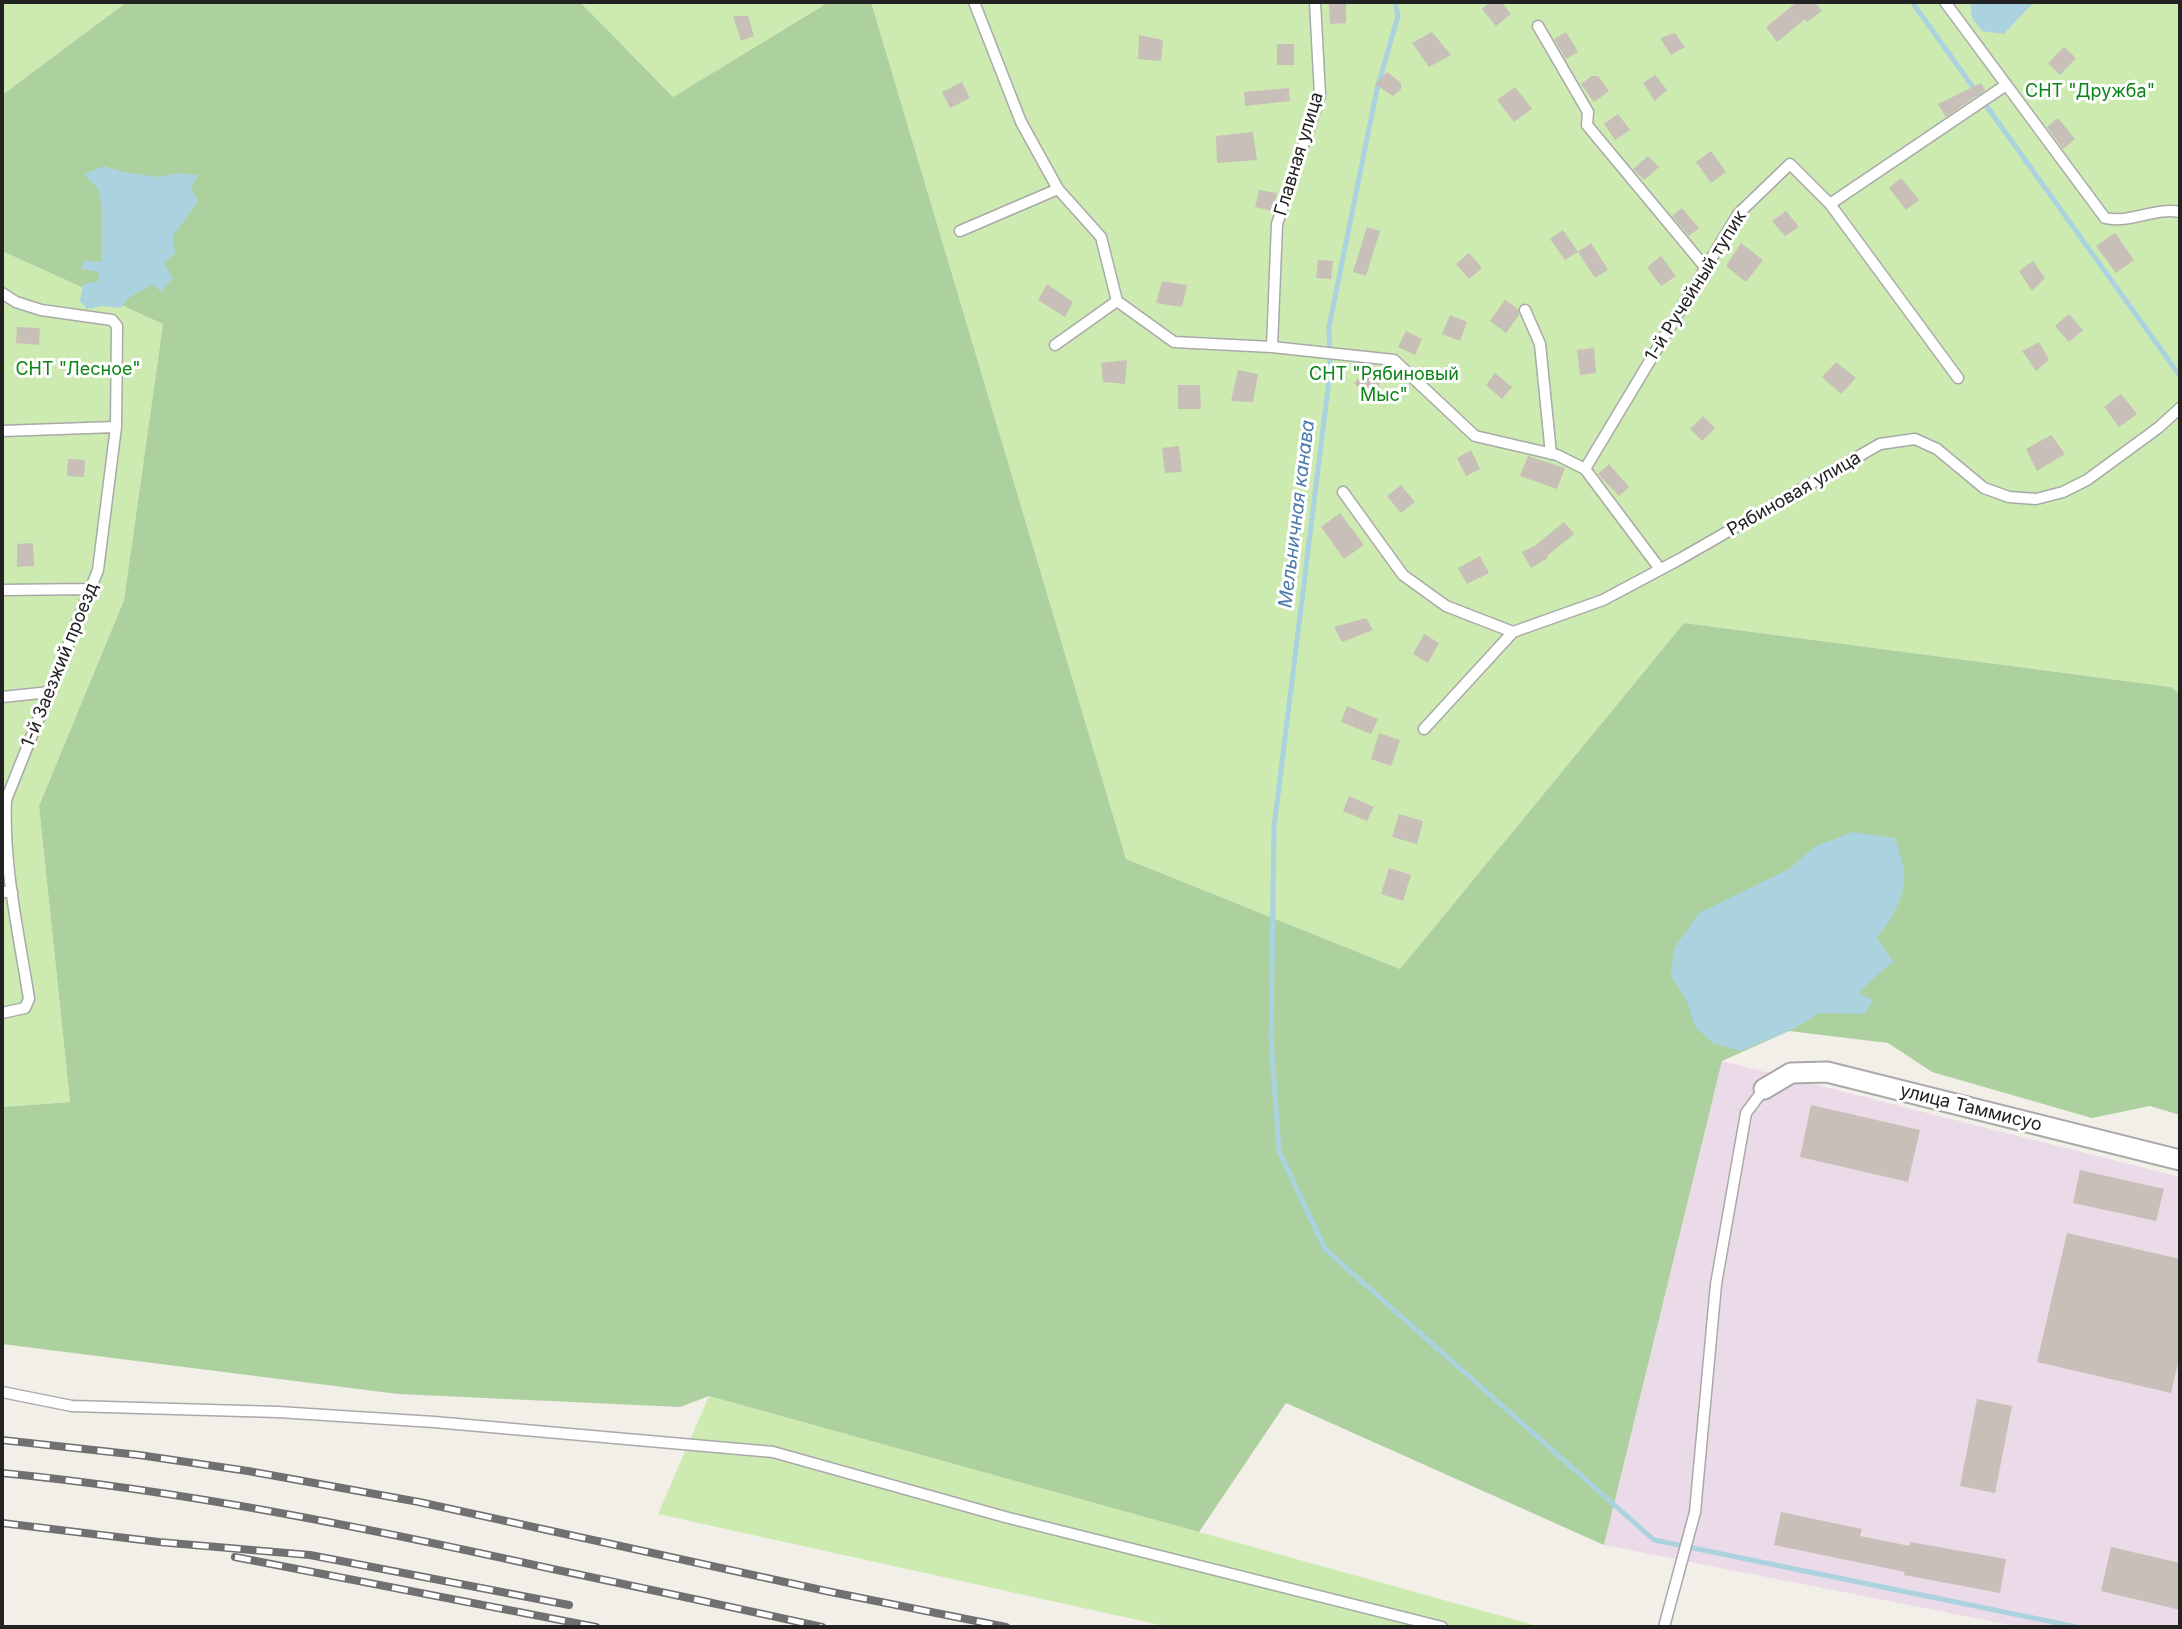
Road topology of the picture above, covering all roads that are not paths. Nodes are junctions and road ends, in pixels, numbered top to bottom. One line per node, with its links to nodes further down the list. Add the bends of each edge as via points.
1 (974, 2): 6 (lane, via 1021,122)
2 (1315, 2): 15 (lane, Главная улица, via 1321,95 1277,224)
3 (1945, 2): 5 (lane)
4 (1538, 26): 10 (lane, via 1588,111 1587,125)
5 (2006, 85): 7 (lane); 8 (lane, via 2105,218)
6 (1058, 189): 9 (lane); 12 (lane, via 1101,237)
7 (1830, 204): 10 (lane, 1-й Ручейный тупик, via 1790,164 1738,214); 16 (lane)
8 (2180, 212)
9 (960, 231)
10 (1705, 267): 21 (lane, 1-й Ручейный тупик)
11 (2, 293): 18 (lane, 1-й Заезжий проезд, via 41,310 112,320 117,326)
12 (1117, 301): 14 (lane); 15 (lane, via 1174,342)
13 (1525, 310): 20 (lane, via 1540,344)
14 (1055, 345)
15 (1272, 348): 20 (lane, via 1394,360 1475,436)
16 (1958, 378)
17 (2180, 408): 23 (lane, Рябиновая улица, via 2087,480 2036,499 1984,488 1937,449 1915,439 1880,444)
18 (116, 427): 19 (lane); 25 (lane, 1-й Заезжий проезд, via 103,547)
19 (2, 431)
20 (1550, 454): 21 (lane)
21 (1586, 469): 23 (lane)
22 (1343, 492): 26 (lane, via 1403,575 1446,606)
23 (1660, 569): 26 (lane, Рябиновая улица, via 1603,600)
24 (2, 590): 25 (lane)
25 (91, 590): 27 (lane, 1-й Заезжий проезд)
26 (1513, 632): 29 (lane, Рябиновая улица)
27 (50, 692): 28 (lane); 30 (lane, 1-й Заезжий проезд, via 6,800)
28 (2, 697)
29 (1424, 729)
30 (7, 892): 31 (lane, 1-й Заезжий проезд, via 29,999 25,1008)
31 (2, 1013)
32 (1763, 1089): 33 (street, улица Таммисуо, via 1791,1073 1827,1072); 36 (lane, via 1745,1112 1716,1284 1695,1512)
33 (2180, 1160)
34 (2, 1392): 35 (lane, via 72,1406 421,1421 773,1452 1005,1517)
35 (1442, 1627)
36 (1664, 1627)

